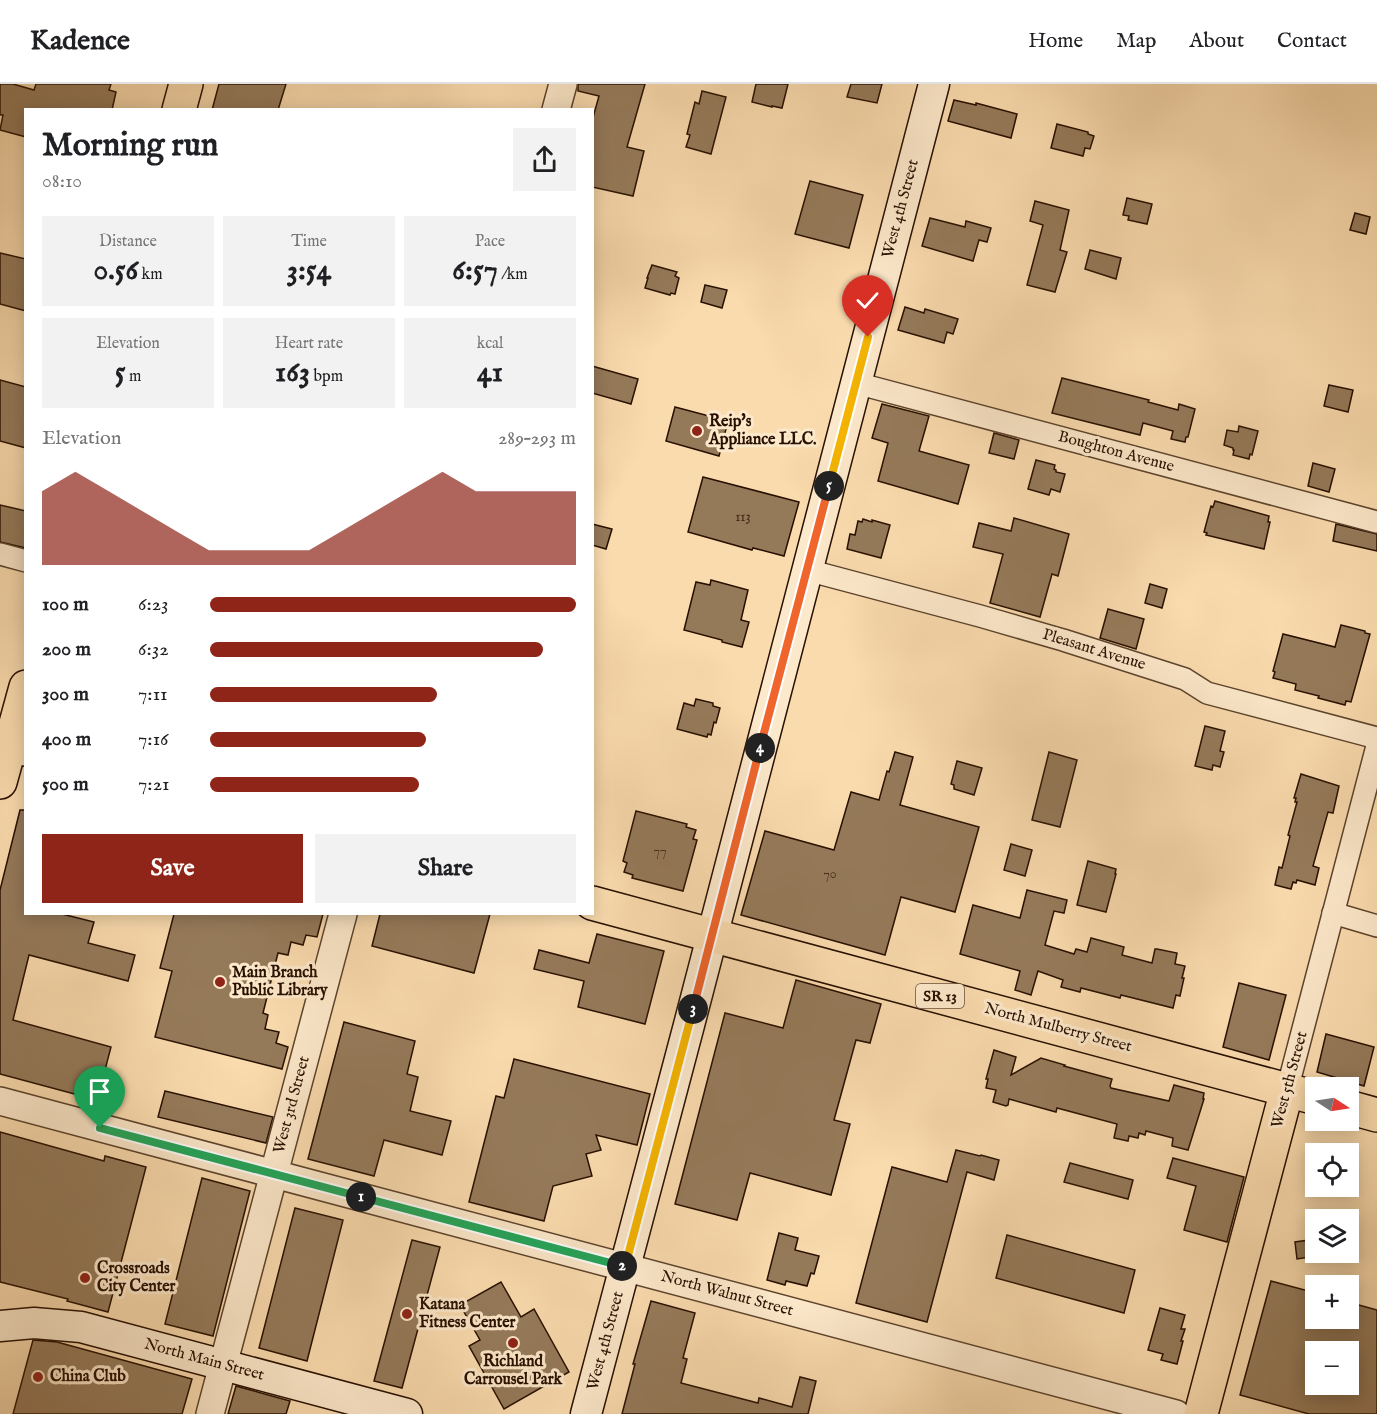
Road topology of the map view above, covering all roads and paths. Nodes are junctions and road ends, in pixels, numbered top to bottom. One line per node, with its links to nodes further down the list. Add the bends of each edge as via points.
1 (186, 84): 4 (main road)
2 (563, 84): 5 (street)
3 (933, 84): 6 (main road, West 4th Street)
4 (180, 108)
5 (557, 108)
6 (856, 383): 7 (street, Boughton Avenue); 10 (main road, West 4th Street)
7 (1377, 522)
8 (0, 554): 9 (street)
9 (24, 560)
10 (807, 570): 12 (street, Pleasant Avenue, via 1063,640 1185,679 1207,693); 20 (main road, West 4th Street)
11 (24, 695): 13 (main road)
12 (1377, 738)
13 (12, 745): 15 (main road)
14 (1377, 746): 17 (street, West 5th Street)
15 (0, 782)
16 (594, 904): 20 (main road, North Mulberry Street / SR 13)
17 (1333, 914): 19 (street); 21 (street, West 5th Street)
18 (343, 915): 25 (street, West 3rd Street)
19 (1377, 926)
20 (712, 935): 21 (main road, North Mulberry Street / SR 13); 26 (main road, West 4th Street)
21 (1301, 1094): 33 (main road, West 5th Street)
22 (0, 1101): 25 (street, North Walnut Street)
23 (1359, 1110): 24 (main road)
24 (1377, 1115)
25 (273, 1174): 26 (street, North Walnut Street); 28 (street, West 3rd Street)
26 (625, 1267): 31 (main road, West 4th Street); 32 (street, North Walnut Street)
27 (0, 1326): 28 (main road, North Main Street, via 34,1323 81,1327)
28 (223, 1365): 29 (street, West 3rd Street); 30 (main road, North Main Street)
29 (210, 1414)
30 (407, 1414)
31 (586, 1414)
32 (1176, 1414)
33 (1201, 1414)

